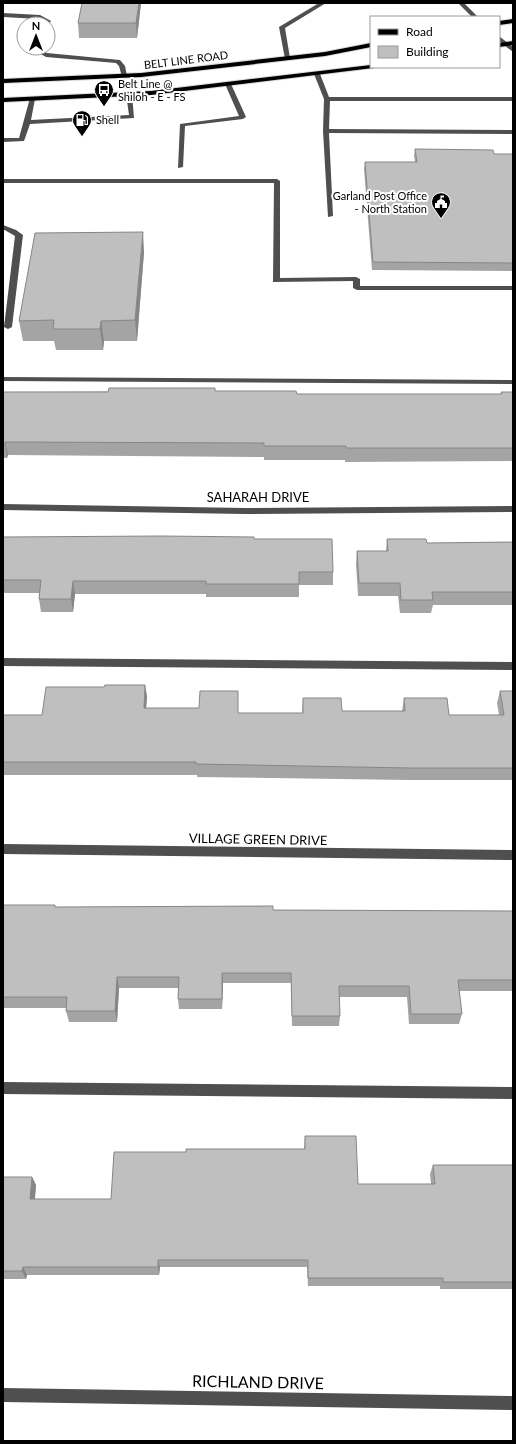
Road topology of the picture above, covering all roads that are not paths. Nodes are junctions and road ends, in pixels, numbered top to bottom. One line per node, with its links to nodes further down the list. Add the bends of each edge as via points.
1 (324, 3): 13 (street, via 282,27)
2 (461, 3): 5 (street)
3 (3, 15): 4 (street)
4 (22, 16)
5 (475, 16)
6 (513, 21): 7 (main road)
7 (500, 23)
8 (513, 43): 10 (main road)
9 (370, 45): 13 (main road, BELT LINE ROAD)
10 (502, 45): 11 (street)
11 (513, 50)
12 (56, 56): 16 (street, via 118,61)
13 (287, 58): 16 (main road, BELT LINE ROAD)
14 (370, 67): 15 (main road)
15 (317, 74): 18 (main road); 21 (street)
16 (124, 76): 17 (main road, BELT LINE ROAD)
17 (3, 81)
18 (228, 84): 19 (main road); 28 (street, via 243,117 182,125)
19 (129, 94): 20 (main road); 24 (street, via 132,117)
20 (32, 99): 23 (main road); 24 (street)
21 (327, 99): 22 (street); 25 (street)
22 (513, 99)
23 (3, 100)
24 (28, 122): 27 (street, via 22,140)
25 (326, 131): 26 (street); 30 (street)
26 (513, 132)
27 (3, 140)
28 (180, 167)
29 (3, 181): 32 (street, via 277,181 276,280 356,279 357,288)
30 (330, 216)
31 (3, 227): 33 (street, via 19,235)
32 (513, 288)
33 (8, 327)
34 (3, 379): 35 (street)
35 (513, 382)
36 (3, 508): 37 (street, SAHARAH DRIVE)
37 (513, 509)
38 (3, 662): 39 (street)
39 (513, 666)
40 (3, 849): 41 (street, VILLAGE GREEN DRIVE)
41 (513, 855)
42 (3, 1088): 43 (street)
43 (513, 1093)
44 (3, 1395): 45 (street, RICHLAND DRIVE)
45 (513, 1403)

